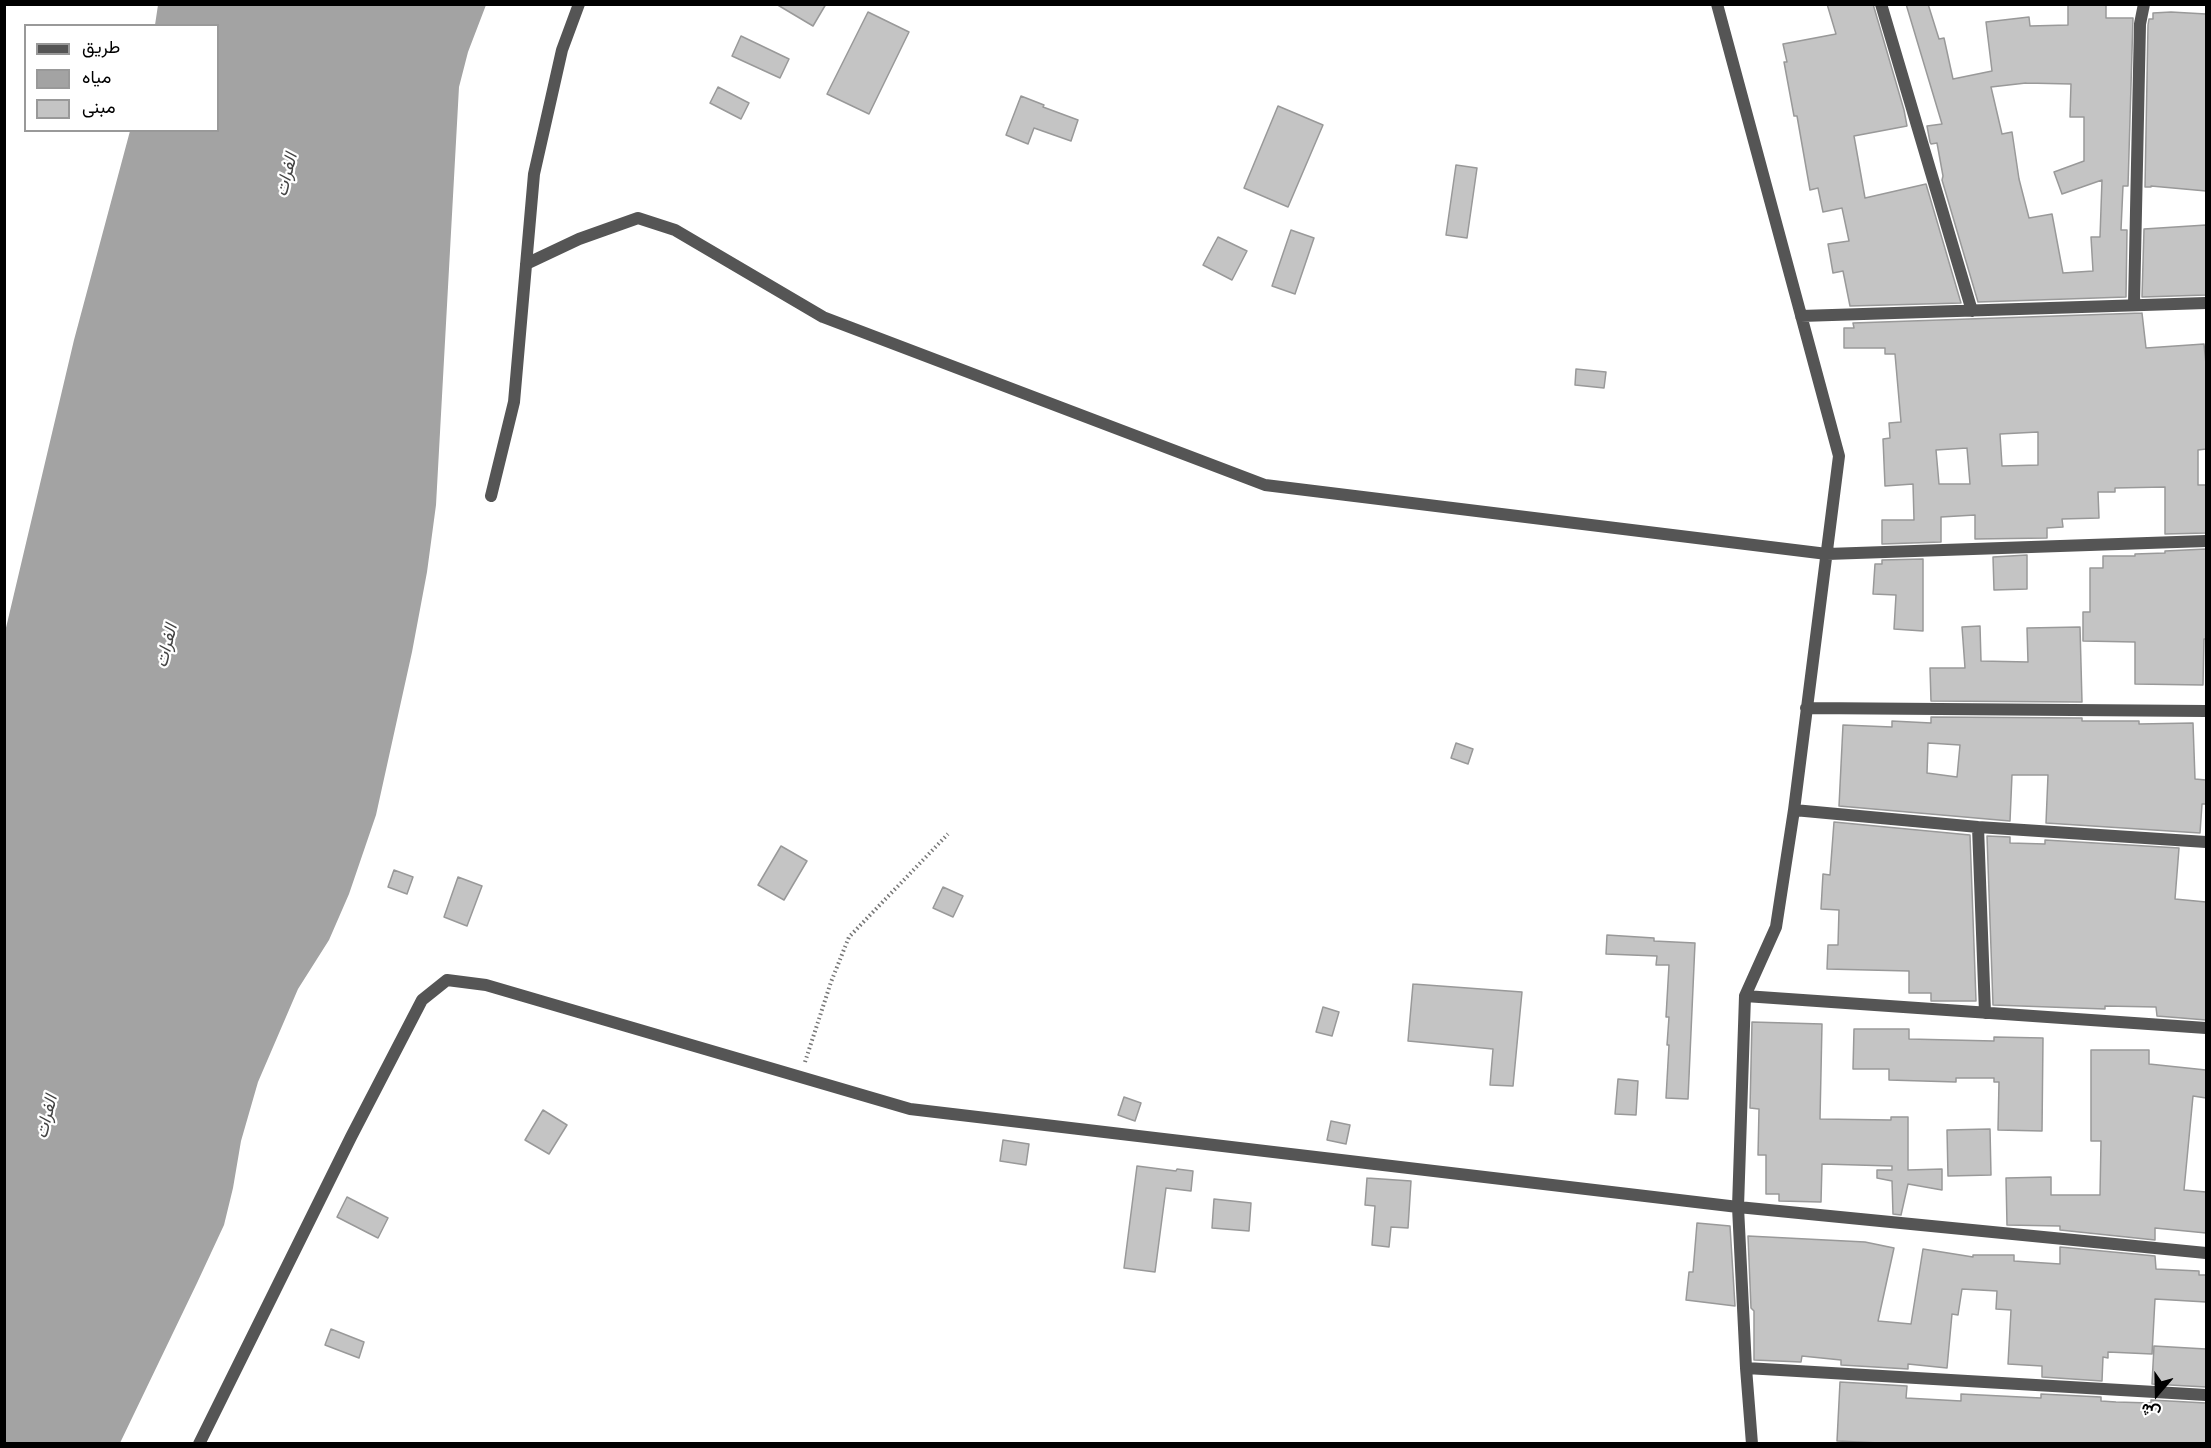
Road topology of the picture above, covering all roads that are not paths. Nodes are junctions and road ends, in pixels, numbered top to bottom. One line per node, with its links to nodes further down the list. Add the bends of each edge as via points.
1 (579, 4): 5 (street, via 562,50 534,174)
2 (1717, 4): 9 (street)
3 (1881, 4): 8 (street)
4 (2144, 4): 7 (street, via 2140,24)
5 (526, 264): 10 (street, via 514,402); 12 (street, via 638,218 675,230 823,317 1265,485)
6 (2206, 303): 7 (street)
7 (2134, 304): 8 (street)
8 (1972, 311): 9 (street)
9 (1801, 316): 12 (street, via 1839,456)
10 (491, 496)
11 (2206, 541): 12 (street)
12 (1827, 554): 13 (street)
13 (1806, 708): 14 (street); 15 (street)
14 (2206, 711)
15 (1794, 810): 16 (street); 18 (street, via 1776,927)
16 (1978, 827): 17 (street); 19 (street)
17 (2206, 842)
18 (1745, 996): 19 (street); 21 (street)
19 (1985, 1013): 20 (street)
20 (2206, 1028)
21 (1738, 1207): 22 (street); 23 (street); 25 (street, via 910,1109 486,985 447,980 422,1000)
22 (2206, 1253)
23 (1746, 1368): 24 (street); 26 (street)
24 (2206, 1395)
25 (199, 1443)
26 (1752, 1443)

